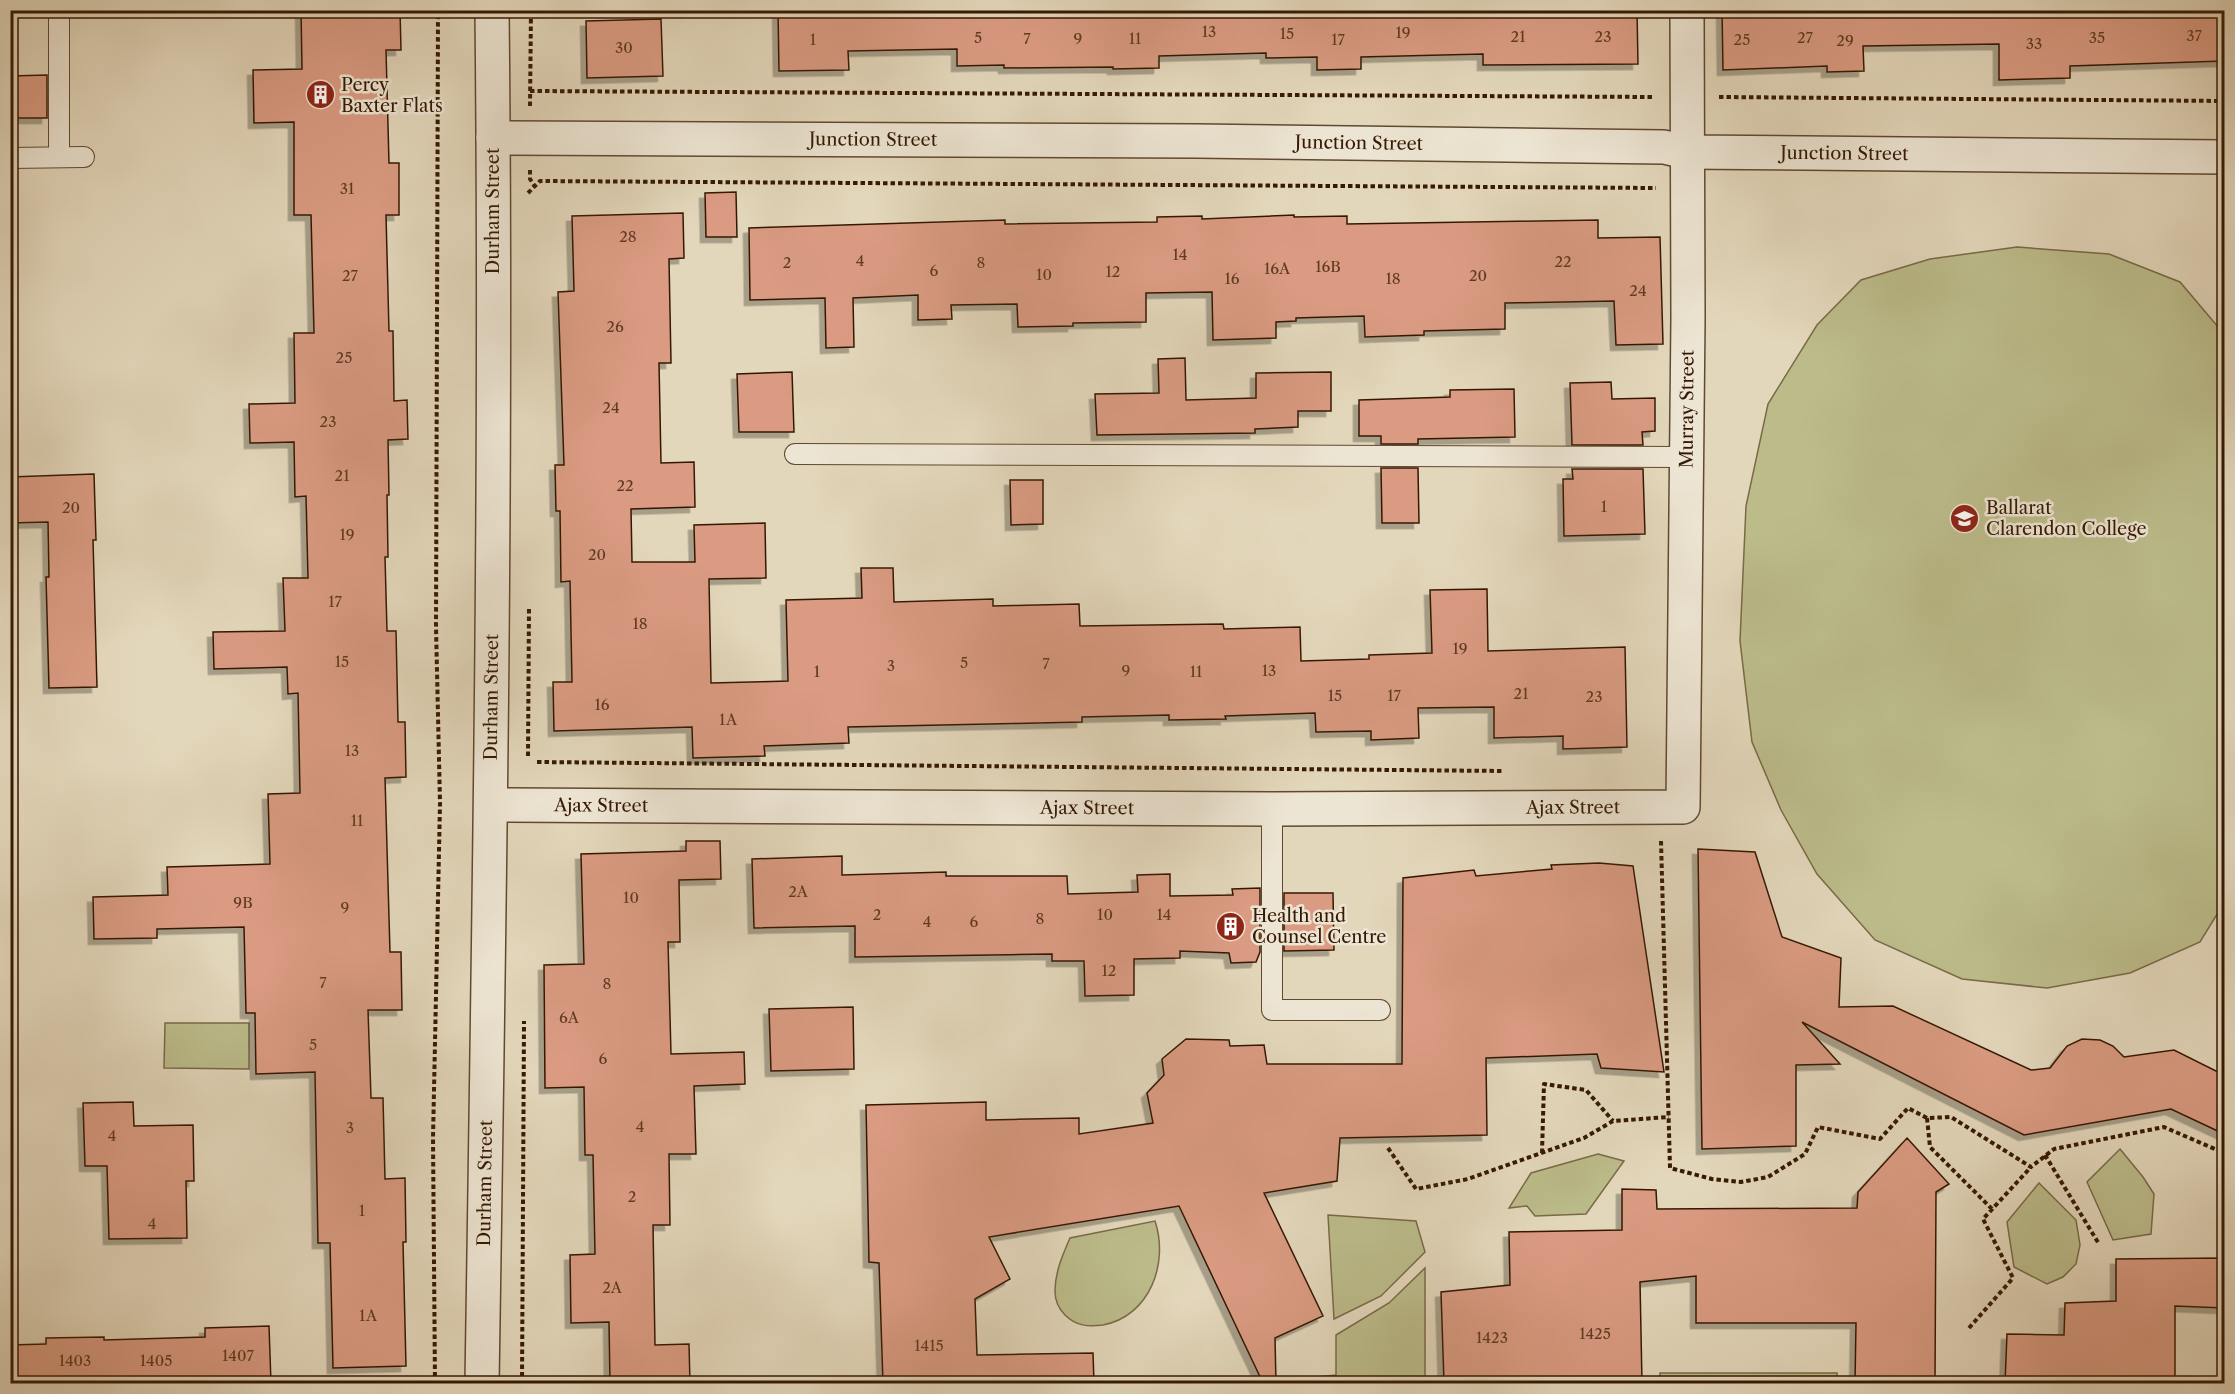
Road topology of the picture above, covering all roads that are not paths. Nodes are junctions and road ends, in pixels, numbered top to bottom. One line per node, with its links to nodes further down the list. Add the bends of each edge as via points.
1 (59, 10): 6 (lane)
2 (492, 10): 4 (street, Durham Street)
3 (1687, 10): 5 (street, Murray Street)
4 (493, 138): 5 (street, Junction Street, via 1269,142 1664,147); 12 (street, Durham Street)
5 (1686, 152): 8 (street, Junction Street); 11 (street, Murray Street)
6 (59, 157): 7 (lane); 9 (lane)
7 (84, 157)
8 (2224, 157)
9 (10, 158)
10 (795, 454): 11 (lane)
11 (1687, 457): 13 (street, Murray Street)
12 (491, 805): 14 (street, Ajax Street); 16 (street, Durham Street)
13 (1683, 807): 14 (street, Ajax Street)
14 (1272, 809): 15 (lane, via 1272,1010)
15 (1380, 1010)
16 (482, 1383)

